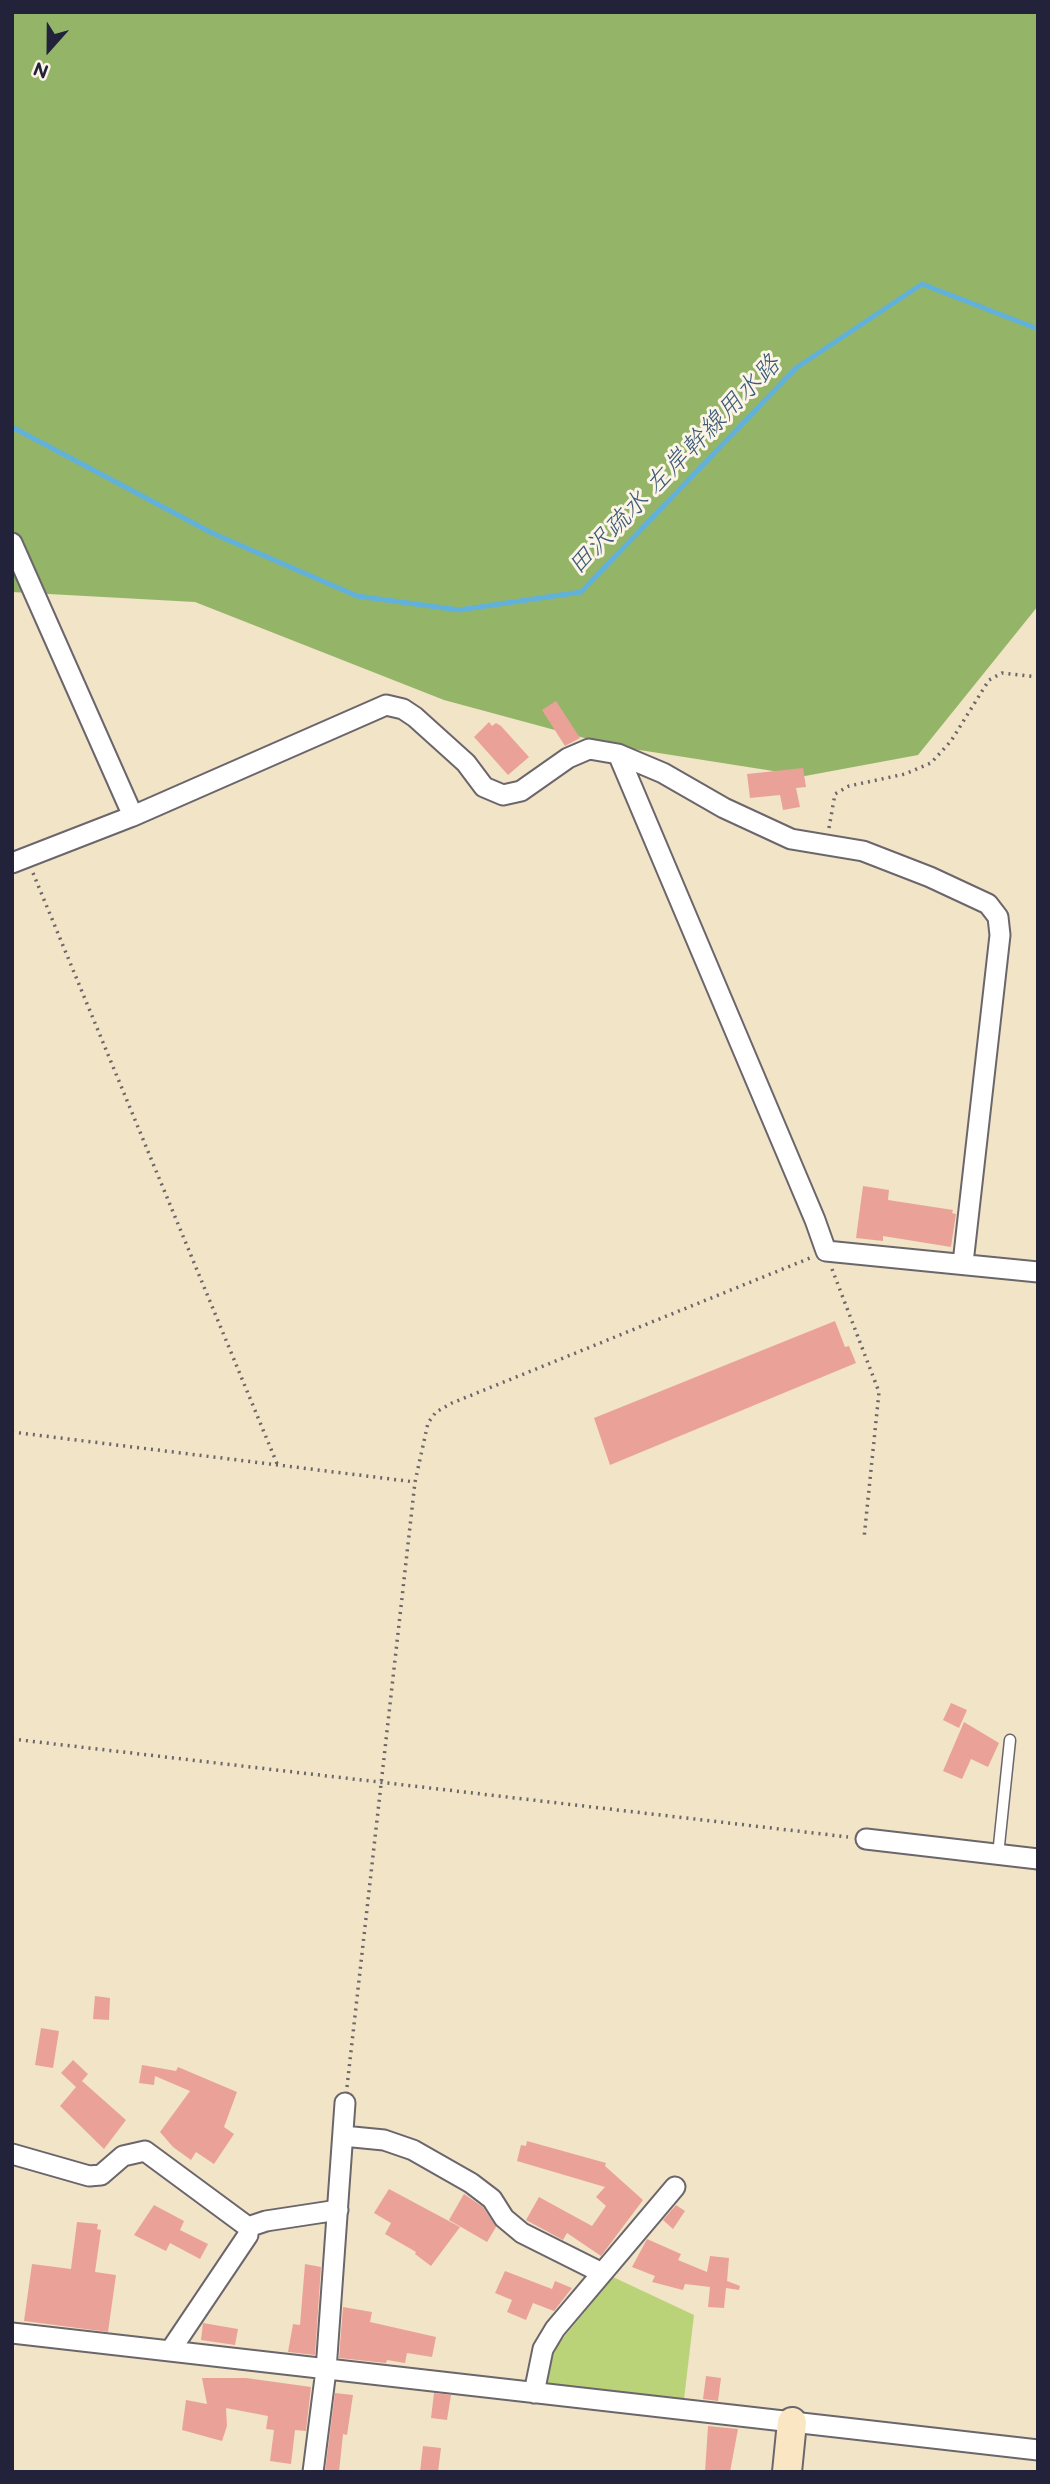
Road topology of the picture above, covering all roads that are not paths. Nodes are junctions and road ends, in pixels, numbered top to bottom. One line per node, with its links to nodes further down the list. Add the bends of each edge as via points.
1 (12, 543): 3 (street)
2 (618, 754): 3 (street, via 589,749 521,791 503,794 484,787 466,763 415,717 386,705); 5 (street, via 826,1251); 5 (street, via 791,839 863,851 930,877 988,904 998,917 1000,935)
3 (133, 816): 4 (street)
4 (20, 861)
5 (963, 1263): 6 (street)
6 (1038, 1272)
7 (1010, 1740): 9 (lane)
8 (866, 1839): 9 (street)
9 (998, 1854): 10 (street)
10 (1038, 1859)
11 (345, 2103): 12 (street)
12 (343, 2136): 15 (street); 17 (street, via 384,2140 413,2150 471,2183 522,2233)
13 (12, 2154): 16 (street, via 89,2176 101,2175 123,2156 145,2151)
14 (675, 2187): 17 (street)
15 (338, 2210): 16 (street); 20 (street)
16 (248, 2227): 19 (street, via 248,2235)
17 (600, 2272): 21 (street, via 543,2349)
18 (12, 2333): 19 (street)
19 (170, 2351): 20 (street)
20 (326, 2370): 21 (street); 24 (street)
21 (534, 2393): 22 (street)
22 (792, 2422): 23 (street); 25 (street)
23 (1038, 2450)
24 (313, 2472)
25 (787, 2472)

